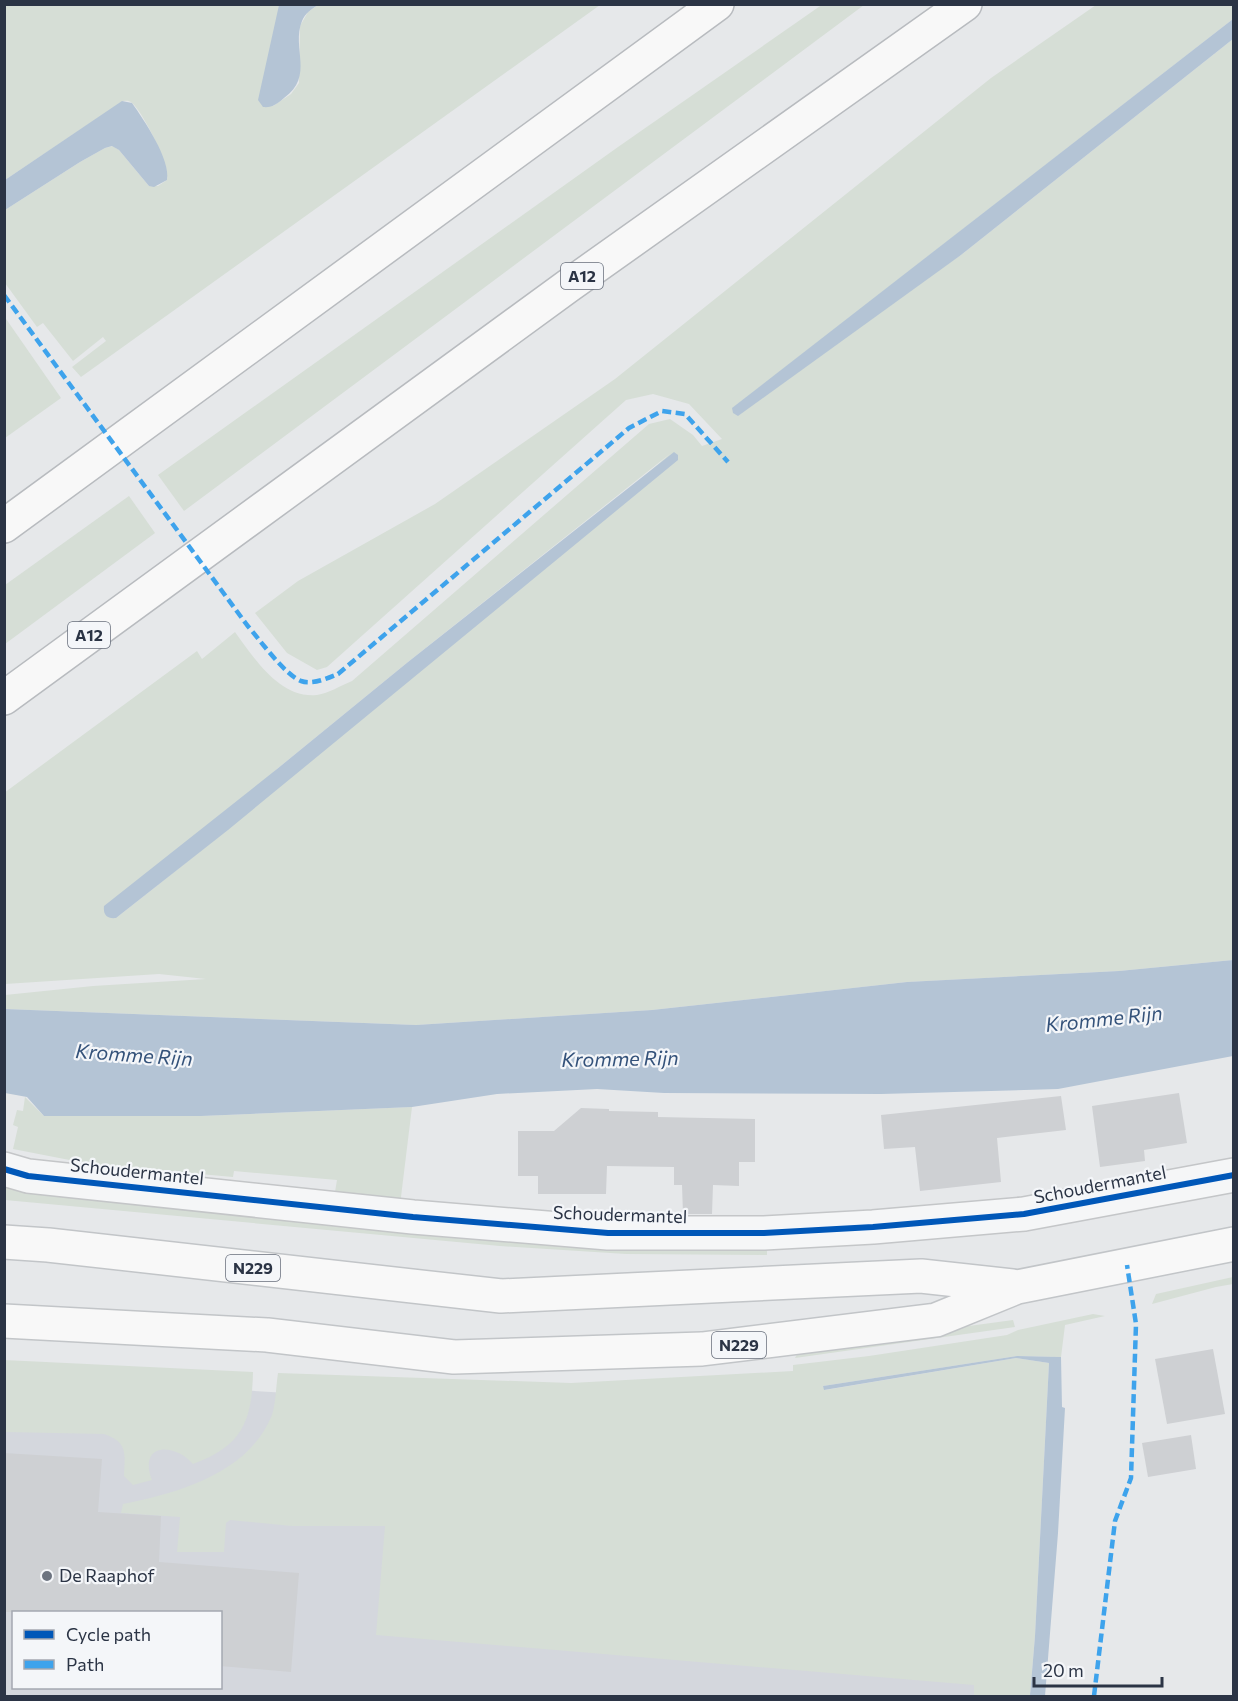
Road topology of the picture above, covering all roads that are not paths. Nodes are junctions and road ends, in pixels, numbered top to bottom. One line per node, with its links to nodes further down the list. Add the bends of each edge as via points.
1 (717, 4): 3 (main road)
2 (965, 4): 4 (main road, A12, via 568,286)
3 (4, 526)
4 (4, 698)
5 (4, 1169): 6 (street, Schoudermantel, via 28,1176 413,1217 608,1233 764,1233 1024,1215)
6 (1233, 1175)
7 (4, 1242): 9 (main road, N229, via 501,1296 921,1276)
8 (1233, 1244): 9 (main road, N229)
9 (1017, 1287): 10 (main road, N229, via 936,1320 702,1349 454,1356 267,1335)
10 (4, 1321)

